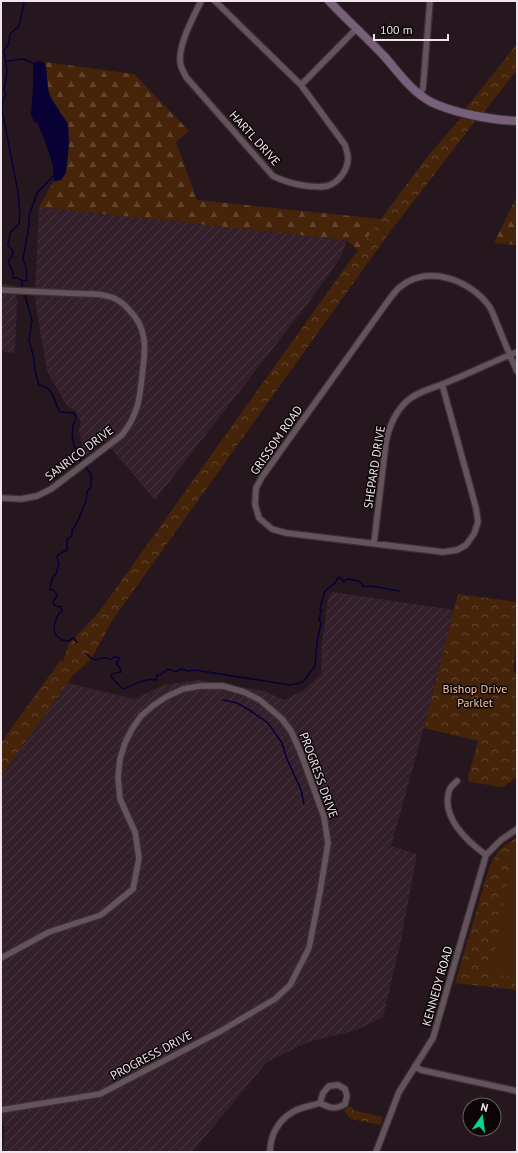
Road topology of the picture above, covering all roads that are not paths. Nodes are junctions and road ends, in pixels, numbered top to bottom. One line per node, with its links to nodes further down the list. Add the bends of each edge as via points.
1 (200, 1): 6 (street, HARTL DRIVE, via 182,45 181,66 186,77 273,176 297,184 328,186 340,178 345,169 348,157 345,145)
2 (216, 1): 6 (street, HARTL DRIVE)
3 (329, 1): 5 (street)
4 (430, 1): 7 (street, via 423,88)
5 (356, 28): 6 (street); 7 (street)
6 (301, 85)
7 (420, 95): 8 (street, via 449,109)
8 (517, 121)
9 (1, 290): 14 (street, SANRICO DRIVE, via 99,295 116,299 137,318 146,345 136,414 122,435 51,489 37,496 21,499)
10 (517, 352): 11 (street, SHEPARD DRIVE)
11 (510, 355): 12 (street, GRISSOM ROAD); 13 (street, SHEPARD DRIVE); 15 (street, GRISSOM ROAD, via 490,308 479,294 464,284 446,277 414,279 400,287 388,301 262,477 256,488 255,504 259,518 272,529 286,533)
12 (517, 371)
13 (442, 384): 15 (street, SHEPARD DRIVE, via 418,393 406,402 395,415 389,428); 15 (street, GRISSOM ROAD, via 476,508 478,522 474,534 466,545 457,550 443,552)
14 (1, 498)
15 (374, 543)
16 (457, 781): 18 (street, via 449,790 449,812 462,834)
17 (517, 830): 18 (street, KENNEDY ROAD, via 501,840)
18 (486, 855): 20 (street, KENNEDY ROAD, via 433,1038)
19 (1, 958): 23 (street, PROGRESS DRIVE, via 49,932 101,915 133,889 139,858 135,832 120,799 118,777 124,743 141,716 166,697 183,689 223,686 260,700 282,719 300,751 324,817 328,843 309,948 290,985 276,999 219,1032 100,1094)
20 (415, 1066): 21 (street, via 421,1070); 25 (street, KENNEDY ROAD, via 399,1092)
21 (517, 1091)
22 (320, 1103): 22 (street, via 330,1108 339,1108 345,1104 345,1089 338,1085 329,1086 323,1093); 24 (street, via 293,1112 279,1122 273,1135)
23 (1, 1110)
24 (270, 1152)
25 (376, 1152)

